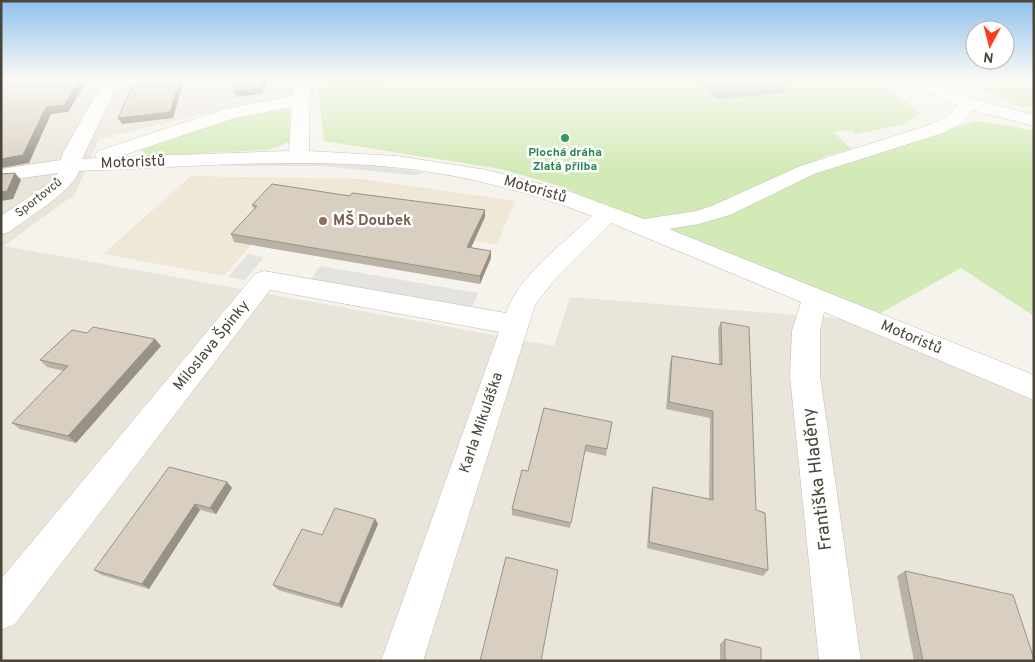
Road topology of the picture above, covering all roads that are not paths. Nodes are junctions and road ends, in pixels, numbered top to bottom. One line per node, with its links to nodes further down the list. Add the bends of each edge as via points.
1 (96, 110): 8 (street, Sportovců)
2 (248, 110): 8 (street)
3 (301, 110): 7 (street)
4 (963, 110): 11 (street, via 956,119 936,129 807,170 722,210)
5 (992, 110): 6 (street)
6 (1034, 122)
7 (299, 157): 8 (street, Motoristů); 10 (street, Motoristů, via 397,162 487,176)
8 (70, 165): 9 (street, Motoristů); 12 (street, Sportovců, via 68,174 55,188)
9 (1, 175)
10 (608, 213): 11 (street, Motoristů); 14 (street, Karla Mikuláška, via 531,291)
11 (644, 226): 13 (street, Motoristů)
12 (1, 227)
13 (815, 298): 15 (street, Motoristů); 18 (street, Františka Hladěny, via 806,331 805,376)
14 (515, 325): 16 (street, Miloslava Špinky, via 264,280); 17 (street, Karla Mikuláška)
15 (1034, 388)
16 (1, 610)
17 (402, 661)
18 (840, 661)

